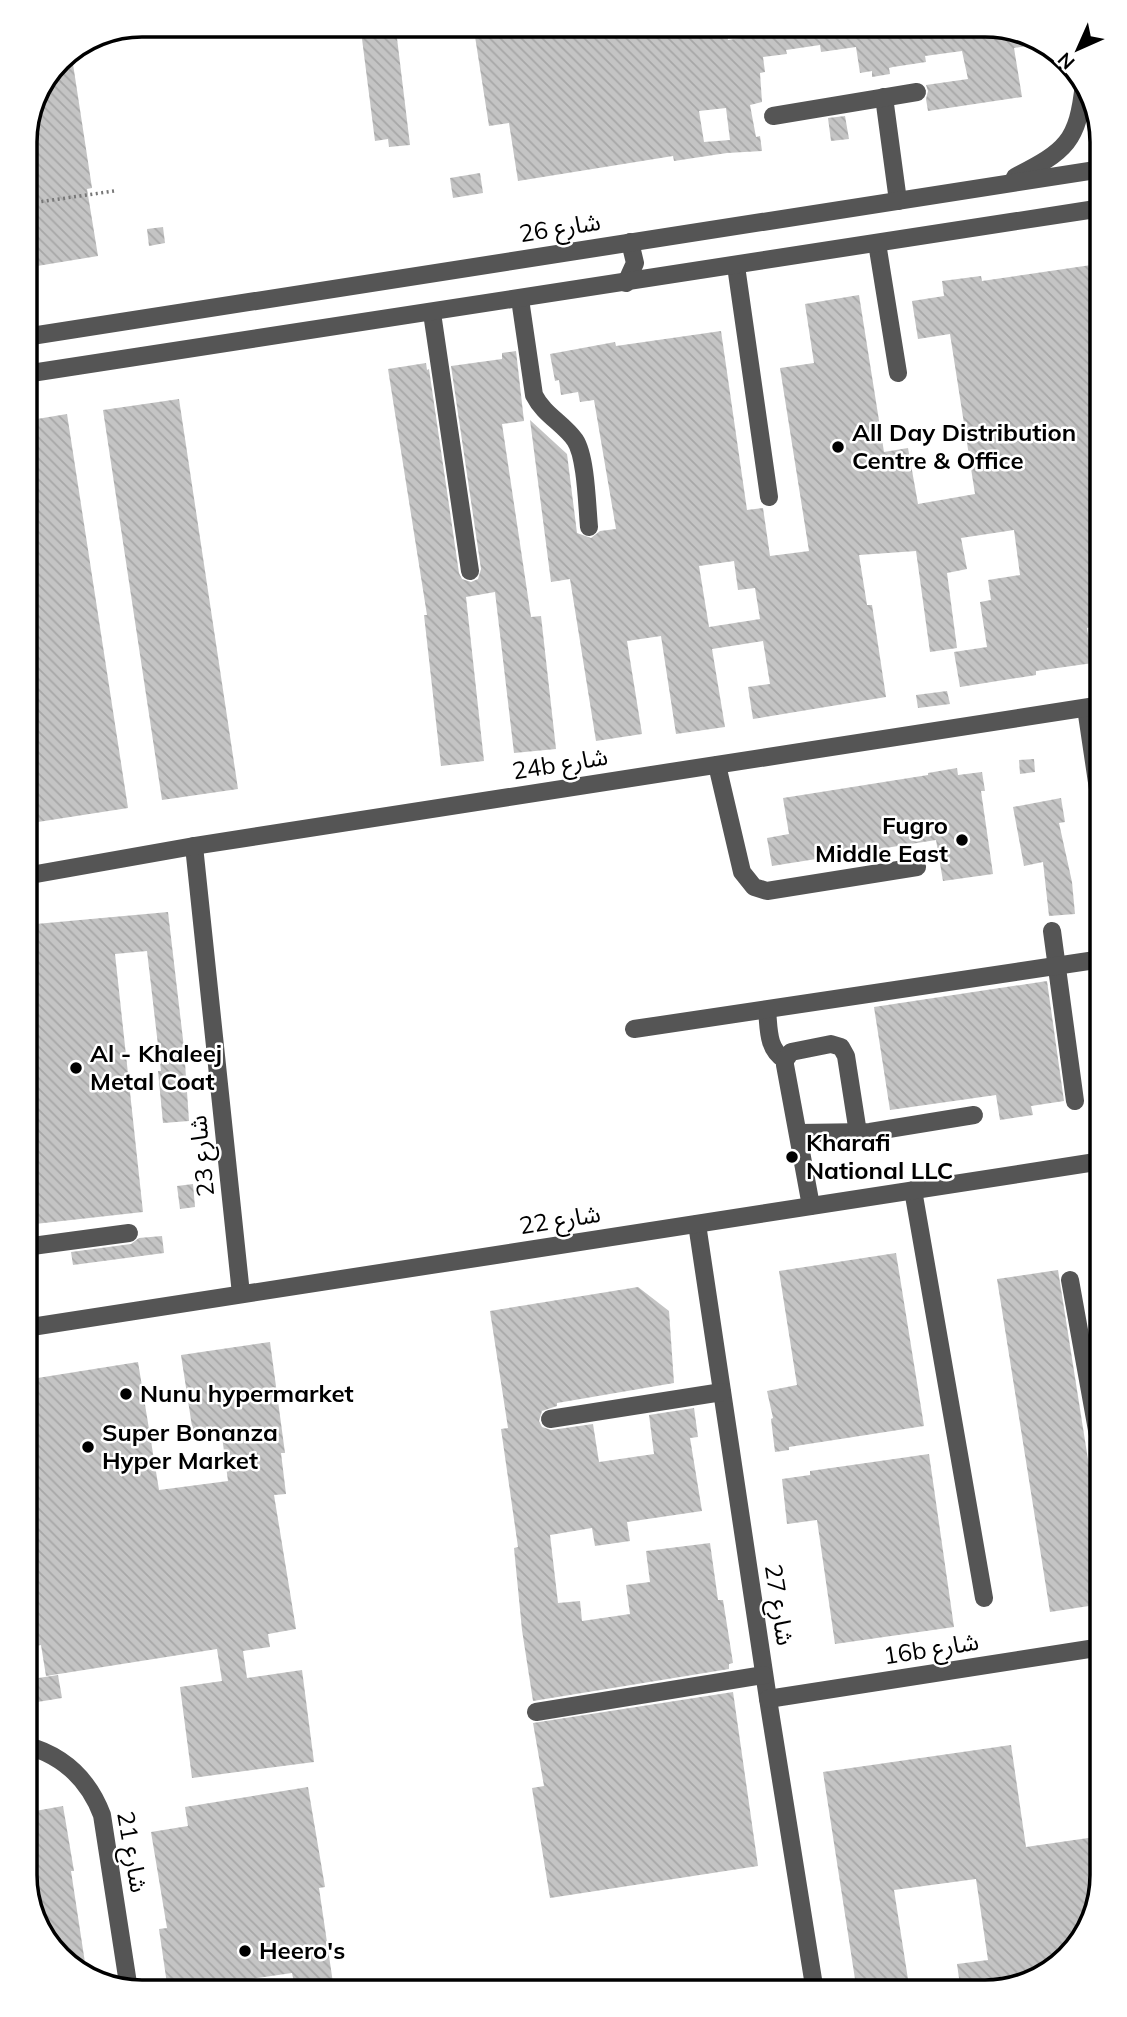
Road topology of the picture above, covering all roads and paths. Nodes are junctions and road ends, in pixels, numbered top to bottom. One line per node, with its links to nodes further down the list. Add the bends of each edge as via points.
1 (917, 92): 2 (street)
2 (884, 97): 4 (street); 8 (street)
3 (1082, 103): 6 (street, via 1068,142 1048,160)
4 (773, 116)
5 (1090, 171): 6 (street, شارع 26)
6 (1000, 184): 8 (street, شارع 26)
7 (114, 191): 9 (path)
8 (898, 201): 11 (street, شارع 26)
9 (37, 202)
10 (1090, 210): 12 (street)
11 (630, 242): 14 (street, via 635,263); 17 (street, شارع 26)
12 (877, 243): 13 (street); 19 (street)
13 (736, 266): 14 (street); 20 (street)
14 (626, 283): 15 (street)
15 (520, 299): 16 (street); 21 (street, via 534,396 579,449)
16 (432, 313): 18 (street); 22 (street)
17 (37, 335)
18 (37, 372)
19 (898, 373)
20 (769, 496)
21 (589, 527)
22 (470, 571)
23 (1090, 707): 24 (street, 24b شارع)
24 (717, 765): 25 (street, 24b شارع); 26 (street, via 742,872 754,887 767,891)
25 (194, 846): 27 (street, 24b شارع); 45 (street, شارع 23)
26 (917, 867)
27 (37, 874)
28 (1052, 931): 30 (street)
29 (1090, 960): 30 (street)
30 (1057, 965): 31 (street); 34 (street)
31 (767, 1010): 32 (street); 33 (street, via 770,1043)
32 (634, 1030)
33 (785, 1060): 36 (street); 37 (street, via 795,1049 841,1047)
34 (1075, 1101)
35 (974, 1115): 37 (street)
36 (798, 1133): 37 (street); 40 (street)
37 (858, 1133)
38 (1090, 1163): 39 (street, شارع 22)
39 (913, 1190): 40 (street, شارع 22); 50 (street)
40 (811, 1206): 41 (street, شارع 22)
41 (697, 1224): 45 (street, شارع 22); 48 (street, شارع 27)
42 (129, 1233): 43 (street)
43 (37, 1245)
44 (1070, 1280): 47 (street)
45 (241, 1294): 46 (street, شارع 22)
46 (37, 1325)
47 (1090, 1391)
48 (722, 1392): 49 (street); 52 (street, شارع 27)
49 (550, 1419)
50 (984, 1598)
51 (1090, 1649): 53 (street, 16b شارع)
52 (764, 1675): 53 (street, شارع 27); 54 (street)
53 (768, 1699): 57 (street, شارع 27)
54 (536, 1712)
55 (37, 1749): 56 (street, شارع 21, via 74,1770 91,1790 102,1815)
56 (127, 1979)
57 (813, 1980)

